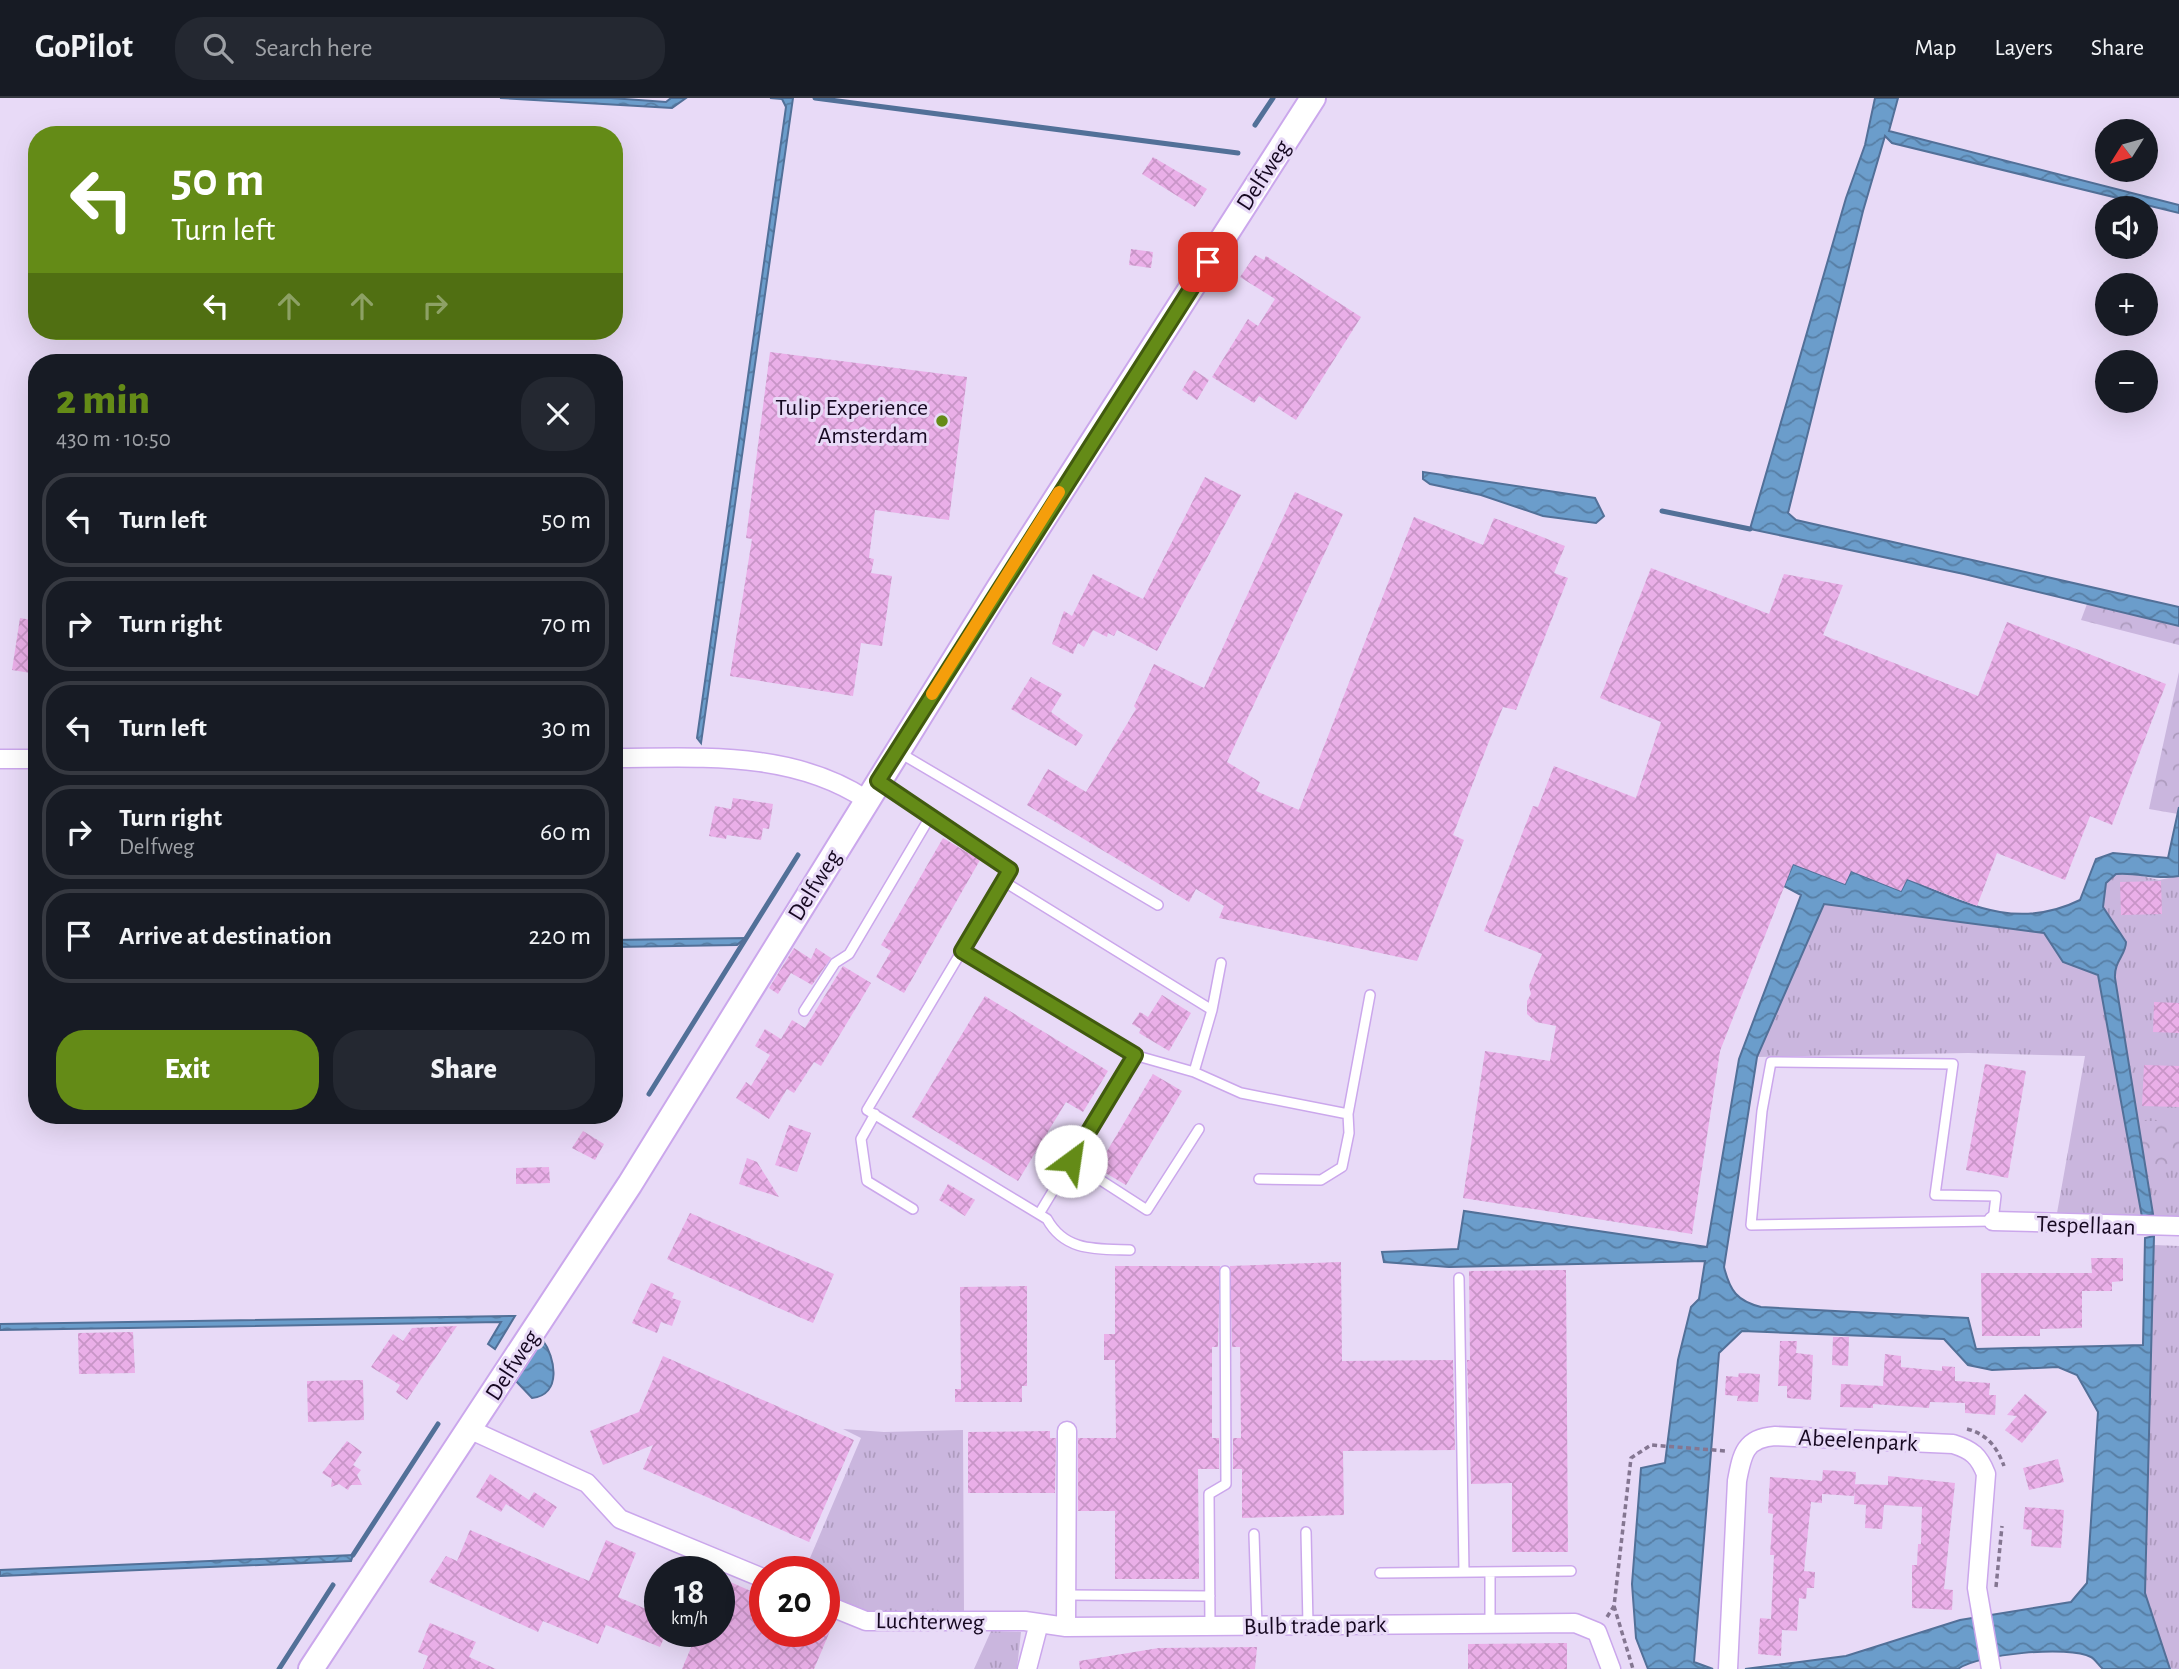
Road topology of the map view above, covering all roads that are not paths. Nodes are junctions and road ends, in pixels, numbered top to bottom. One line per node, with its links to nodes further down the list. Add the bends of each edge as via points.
1 (1313, 98): 2 (main road, Delfweg)
2 (897, 751): 6 (main road, Delfweg); 9 (lane)
3 (623, 758): 6 (street, via 772,762)
4 (0, 759): 5 (street)
5 (28, 759)
6 (872, 790): 7 (lane); 29 (main road, Delfweg, via 630,1184)
7 (930, 817): 8 (lane, via 1010,870); 14 (lane, via 849,954 835,963)
8 (1003, 881): 10 (lane); 13 (lane)
9 (1157, 905)
10 (962, 951): 15 (lane); 17 (lane, via 867,1110)
11 (1221, 963): 13 (lane)
12 (1370, 995): 18 (lane)
13 (1212, 1010): 16 (lane)
14 (804, 1011)
15 (1135, 1055): 16 (lane); 20 (lane)
16 (1194, 1072): 18 (lane, via 1241,1093)
17 (874, 1114): 22 (lane, via 860,1139 867,1181); 23 (lane)
18 (1348, 1114): 21 (lane, via 1342,1167 1321,1180)
19 (1199, 1129): 20 (lane, via 1147,1210)
20 (1071, 1161): 23 (lane)
21 (1259, 1180)
22 (913, 1209)
23 (1039, 1214): 26 (lane, via 1055,1235 1074,1244)
24 (1993, 1222): 24 (lane, via 1751,1225 1771,1062 1953,1064 1935,1195 1996,1196); 25 (street, Tespellaan)
25 (2179, 1226)
26 (1130, 1250)
27 (1225, 1271): 39 (lane, via 1226,1484 1209,1494)
28 (1459, 1278): 35 (lane)
29 (471, 1430): 34 (street, via 587,1483 620,1519); 49 (main road, Delfweg)
30 (1067, 1431): 38 (street)
31 (1306, 1532): 43 (lane)
32 (1254, 1534): 44 (lane)
33 (1571, 1571): 36 (lane)
34 (749, 1572)
35 (1464, 1572): 36 (lane); 37 (lane)
36 (1490, 1572): 42 (lane)
37 (1380, 1573)
38 (1066, 1595): 39 (lane); 45 (street)
39 (1210, 1596): 46 (lane)
40 (840, 1610): 41 (street, Luchterweg, via 866,1621)
41 (1039, 1623): 45 (street, Bulb trade park); 50 (street)
42 (1490, 1624): 43 (street, Bulb trade park); 51 (street, Bulb trade park, via 1575,1622 1597,1632)
43 (1307, 1625): 44 (street, Bulb trade park)
44 (1257, 1626): 46 (street, Bulb trade park)
45 (1066, 1627): 46 (street, Bulb trade park)
46 (1210, 1627)
47 (1728, 1665): 48 (street, Abeelenpark, via 1737,1481 1742,1453 1760,1437 1953,1444 1970,1450 1980,1460 1986,1474 1977,1588)
48 (1990, 1668)
49 (311, 1669)
50 (1027, 1669)
51 (1611, 1669)

